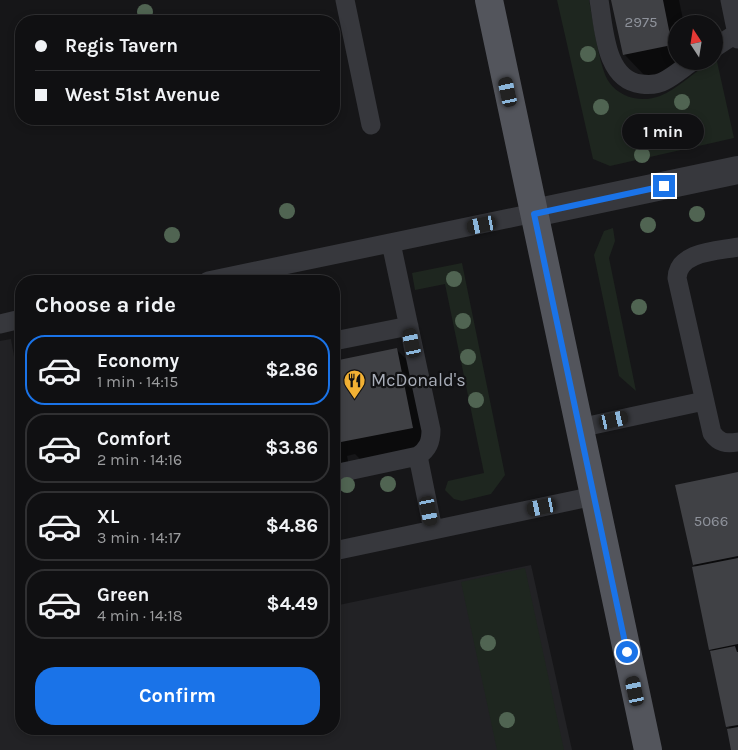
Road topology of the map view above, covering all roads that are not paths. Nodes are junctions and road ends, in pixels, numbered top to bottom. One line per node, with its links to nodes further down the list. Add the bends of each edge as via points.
1 (345, 0): 8 (lane)
2 (489, 0): 10 (main road)
3 (599, 0): 7 (lane, via 610,58 625,78 637,84 650,85 663,82)
4 (730, 0): 5 (lane)
5 (737, 36): 6 (lane)
6 (723, 43)
7 (680, 70)
8 (371, 125)
9 (738, 170): 10 (street)
10 (534, 214): 11 (lane); 19 (main road)
11 (391, 243): 13 (lane); 16 (lane)
12 (738, 247): 18 (lane, via 692,256 682,262 677,272)
13 (237, 275)
14 (15, 320): 15 (lane)
15 (0, 324)
16 (409, 326): 17 (lane); 21 (lane, via 431,430 429,445)
17 (340, 340)
18 (704, 400): 19 (lane); 20 (lane, via 712,433 720,442)
19 (579, 428): 23 (main road)
20 (738, 442)
21 (418, 456): 22 (lane); 24 (lane)
22 (340, 473)
23 (594, 496): 24 (lane); 26 (main road)
24 (433, 530): 25 (lane)
25 (340, 550)
26 (648, 750)

